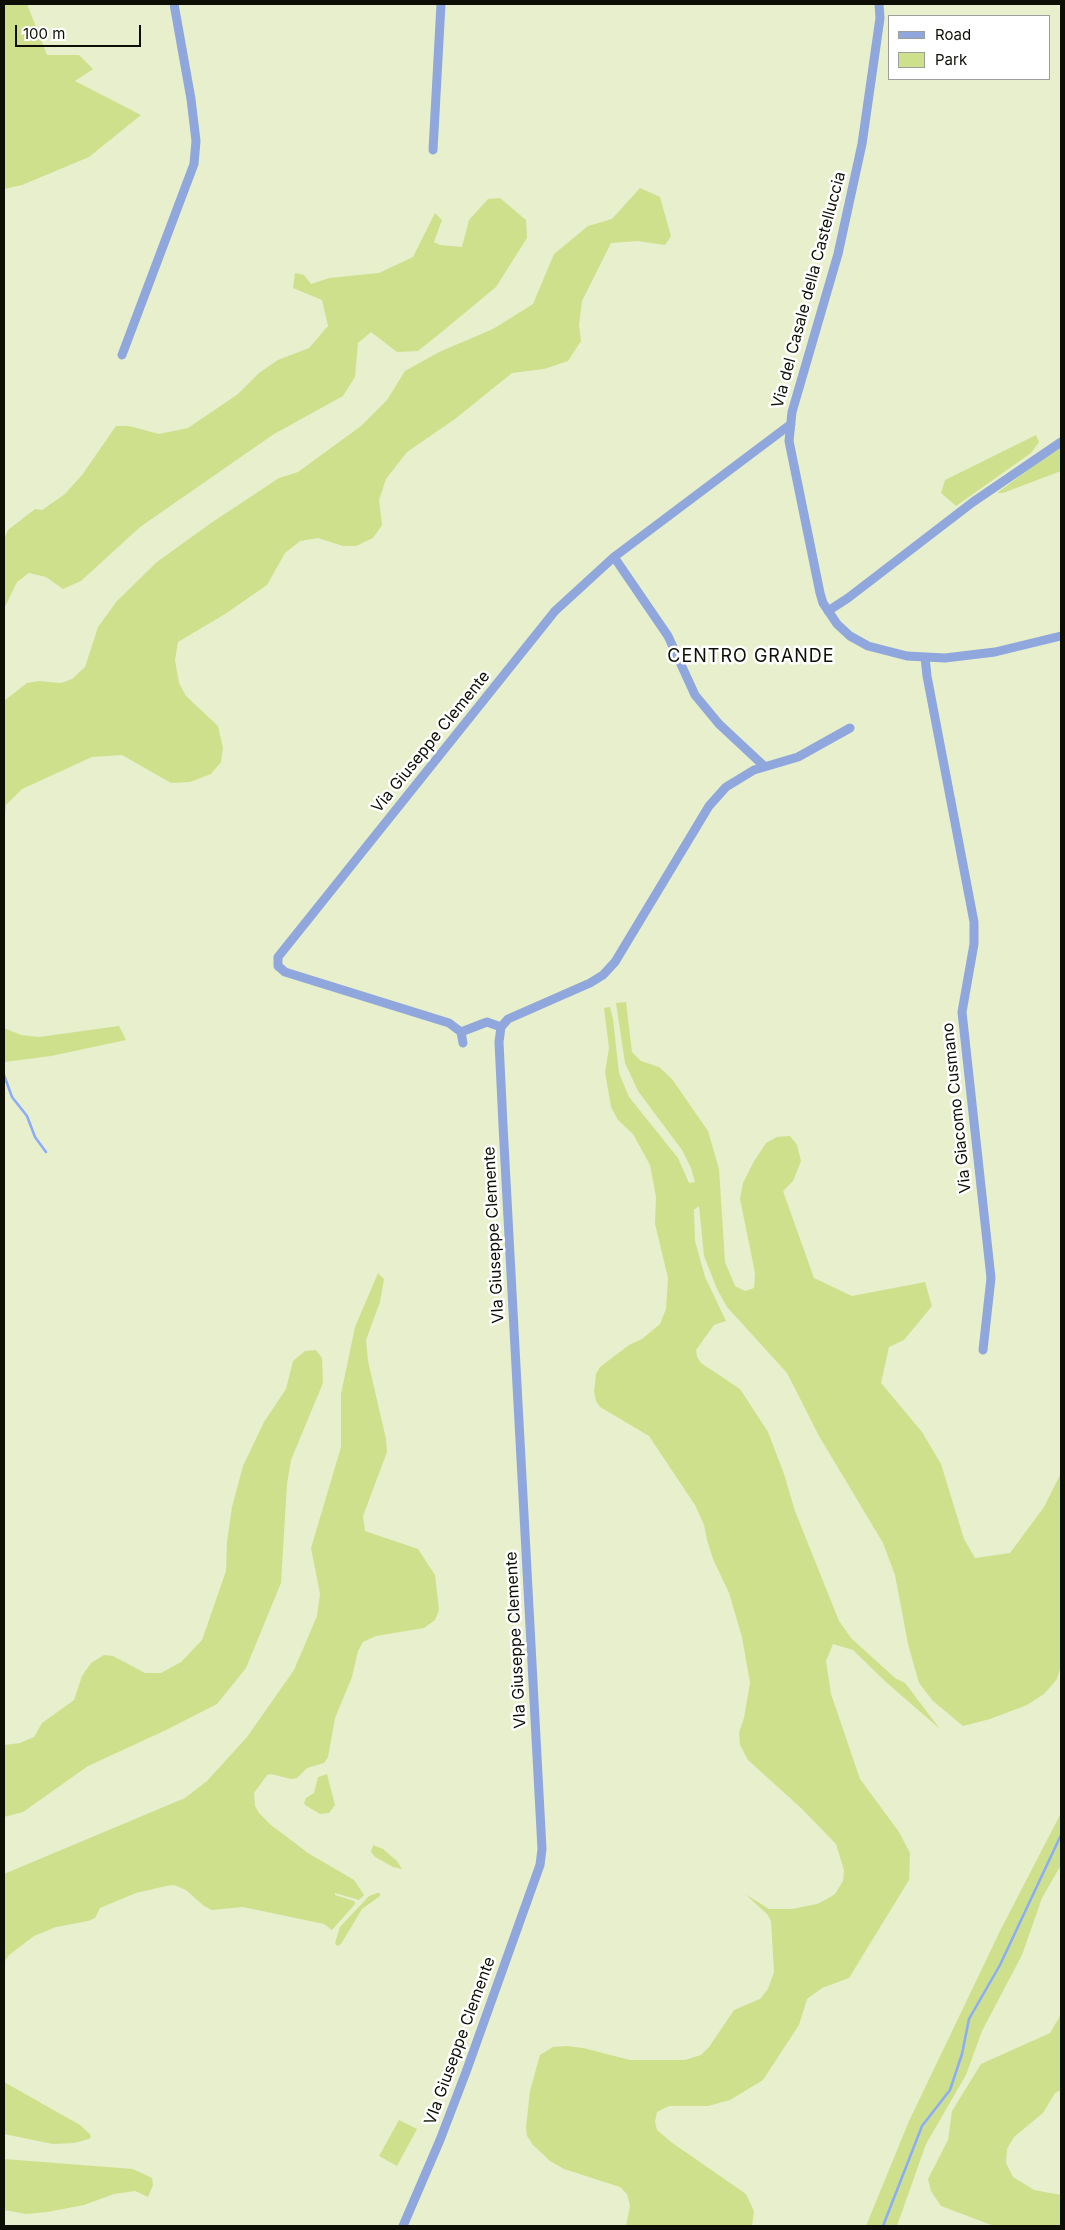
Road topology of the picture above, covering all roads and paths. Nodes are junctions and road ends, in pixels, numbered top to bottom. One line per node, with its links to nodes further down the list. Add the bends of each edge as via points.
1 (174, 4): 5 (street, via 191,99 196,142 194,164)
2 (441, 4): 4 (street)
3 (879, 4): 6 (street, Via del Casale della Castelluccia, via 880,18 862,144 838,254)
4 (433, 150)
5 (122, 355)
6 (791, 424): 8 (street, Via Giuseppe Clemente); 9 (street, Via del Casale della Castelluccia, via 789,441 816,577)
7 (1061, 442): 9 (street, via 973,502)
8 (614, 557): 13 (street, via 668,636 698,700); 15 (street, Via Giuseppe Clemente, via 555,611 277,960 279,968 285,972 449,1023)
9 (828, 611): 11 (street, Via del Casale della Castelluccia, via 850,636 868,646 907,656)
10 (1061, 636): 11 (street, Via del Casale della Castelluccia, via 995,652)
11 (926, 657): 17 (street, Via Giacomo Cusmano, via 974,922 974,944 962,1012 991,1278)
12 (850, 728): 13 (street, via 798,757)
13 (764, 766): 14 (street, via 733,782 709,806 625,947 603,975 508,1019)
14 (501, 1026): 15 (street, via 487,1022); 18 (street, VIa Giuseppe Clemente, via 503,1125 542,1849 540,1865 466,2072)
15 (460, 1032): 16 (street)
16 (463, 1043)
17 (984, 1350)
18 (403, 2226)

